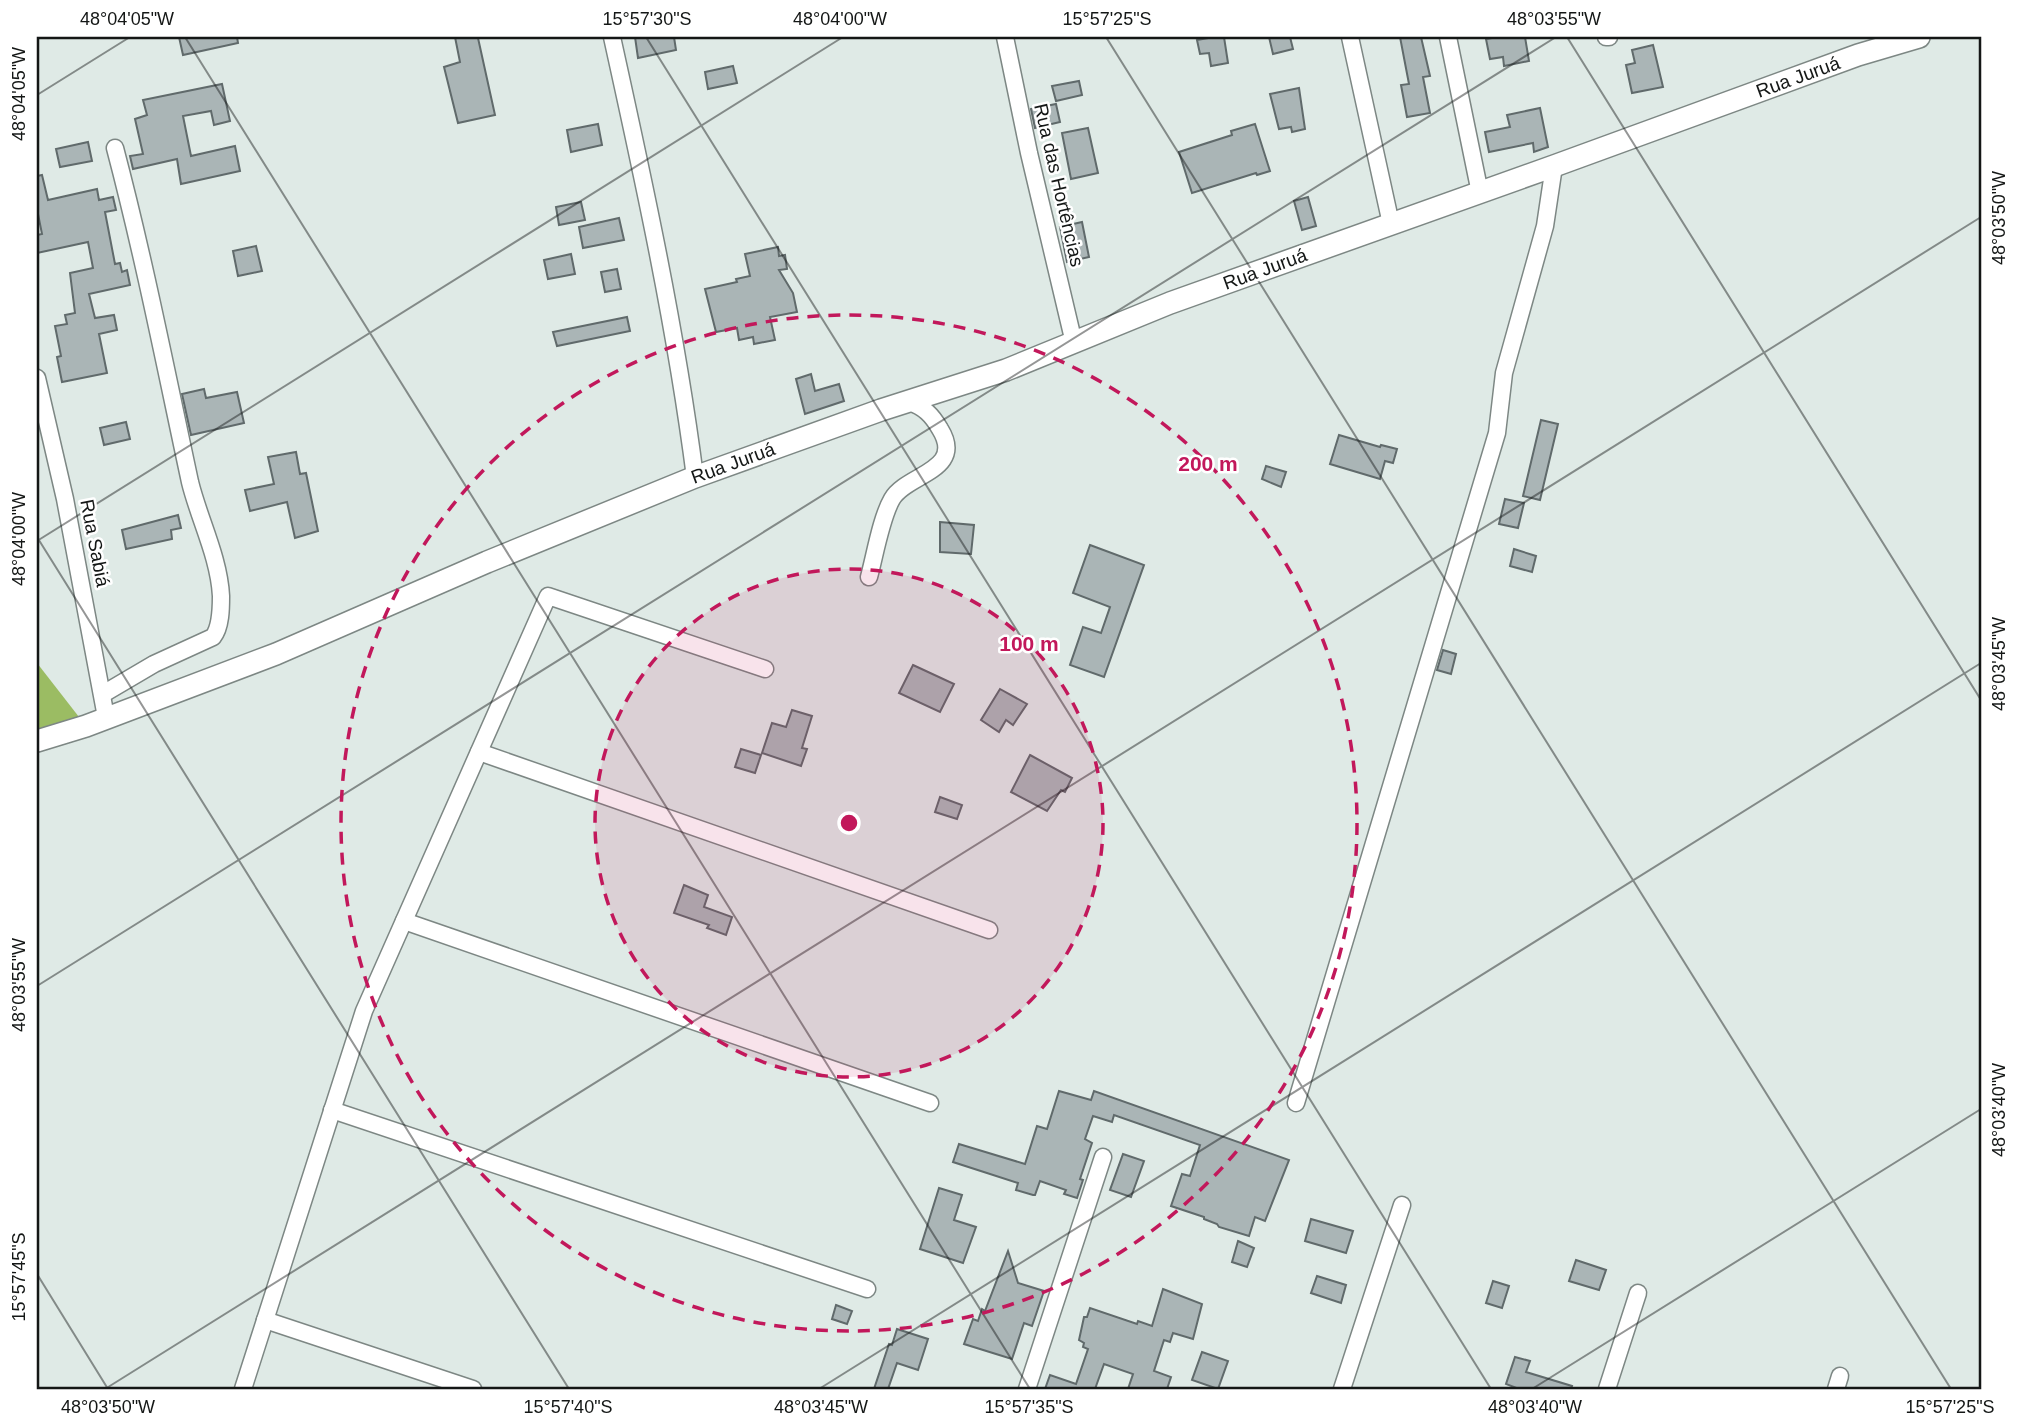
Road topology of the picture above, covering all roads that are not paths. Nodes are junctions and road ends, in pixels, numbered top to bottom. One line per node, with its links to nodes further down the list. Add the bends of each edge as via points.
1 (612, 37): 13 (street, via 681,377)
2 (1005, 37): 10 (street, Rua das Hortências)
3 (1350, 37): 9 (street)
4 (1448, 37): 8 (street)
5 (1910, 38): 7 (street, Rua Juruá)
6 (116, 148): 16 (street, via 192,490 221,595 213,637)
7 (1554, 166): 8 (street, Rua Juruá); 23 (street, via 1545,226 1504,373 1497,433)
8 (1480, 193): 9 (street, Rua Juruá)
9 (1391, 224): 10 (street, Rua Juruá, via 1170,303)
10 (1074, 343): 12 (street, Rua Juruá)
11 (37, 378): 16 (street, Rua Sabiá)
12 (909, 402): 13 (street, Rua Juruá); 14 (street, via 930,413 943,432 944,459 901,488 890,502)
13 (695, 477): 17 (street, Rua Juruá, via 276,654)
14 (869, 577)
15 (765, 669): 19 (street, via 548,596)
16 (103, 694): 17 (street, Rua Sabiá)
17 (106, 717): 18 (street, Rua Juruá)
18 (37, 741)
19 (479, 752): 20 (street); 21 (street)
20 (404, 921): 22 (street); 24 (street, via 364,1011)
21 (989, 930)
22 (930, 1103)
23 (1296, 1103)
24 (332, 1110): 27 (street); 29 (street)
25 (1103, 1157): 32 (street)
26 (1402, 1205): 33 (street)
27 (867, 1289)
28 (1638, 1293): 34 (street)
29 (265, 1320): 30 (street); 31 (street)
30 (243, 1389)
31 (473, 1389)
32 (1027, 1389)
33 (1342, 1389)
34 (1607, 1389)

